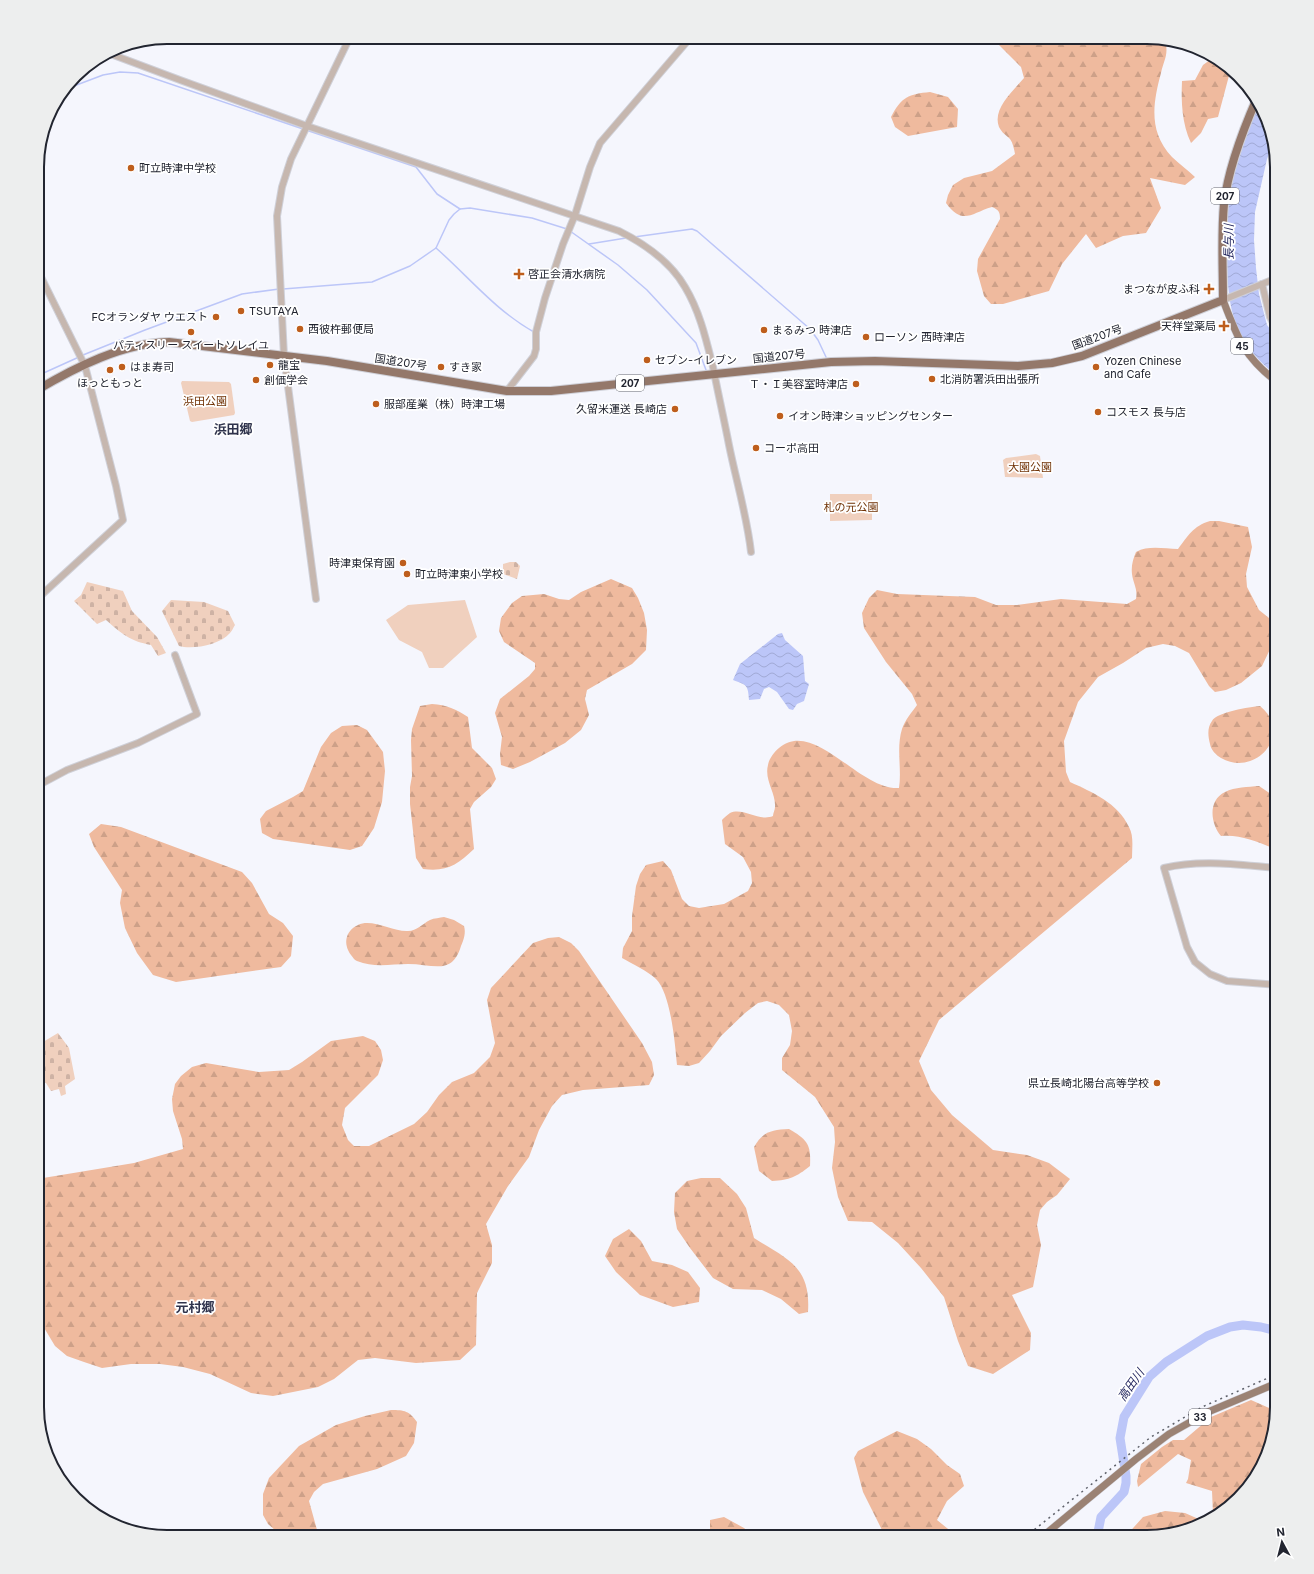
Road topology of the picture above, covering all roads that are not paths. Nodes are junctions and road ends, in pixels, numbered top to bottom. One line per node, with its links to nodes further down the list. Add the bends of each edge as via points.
1 (347, 44): 5 (street)
2 (685, 44): 6 (street, via 600,143)
3 (115, 55): 5 (street)
4 (1253, 106): 10 (highway, 207, via 1243,128 1225,198 1222,228)
5 (306, 129): 6 (street); 12 (street, via 286,172 277,216)
6 (575, 215): 14 (street, via 628,235 672,269 684,285 701,319); 17 (street, via 562,244 542,308 534,356)
7 (1270, 281): 9 (street)
8 (44, 282): 13 (street)
9 (1261, 284): 10 (street); 11 (street)
10 (1225, 299): 14 (highway, 国道207号 / 207, via 1082,356 1052,363 1018,366 831,362); 15 (main road, 45, via 1236,336 1258,367)
11 (1270, 317)
12 (284, 356): 13 (highway, 国道207号 / 207, via 158,342 124,349); 17 (highway, 国道207号 / 207, via 328,361); 20 (street)
13 (84, 363): 16 (highway, 国道207号 / 207); 19 (street, via 120,499 123,520)
14 (714, 374): 17 (highway, 国道207号 / 207, via 551,391); 18 (street)
15 (1270, 376)
16 (44, 386)
17 (507, 392)
18 (751, 552)
19 (44, 593)
20 (316, 599)
21 (175, 655): 22 (street, via 197,714 138,743)
22 (44, 782)
23 (1270, 868): 24 (street, via 1206,863 1164,868 1187,947 1195,962 1210,974 1227,981)
24 (1270, 984)
25 (1270, 1386): 26 (main road, 33, via 1208,1412 1176,1430)
26 (1050, 1530)

